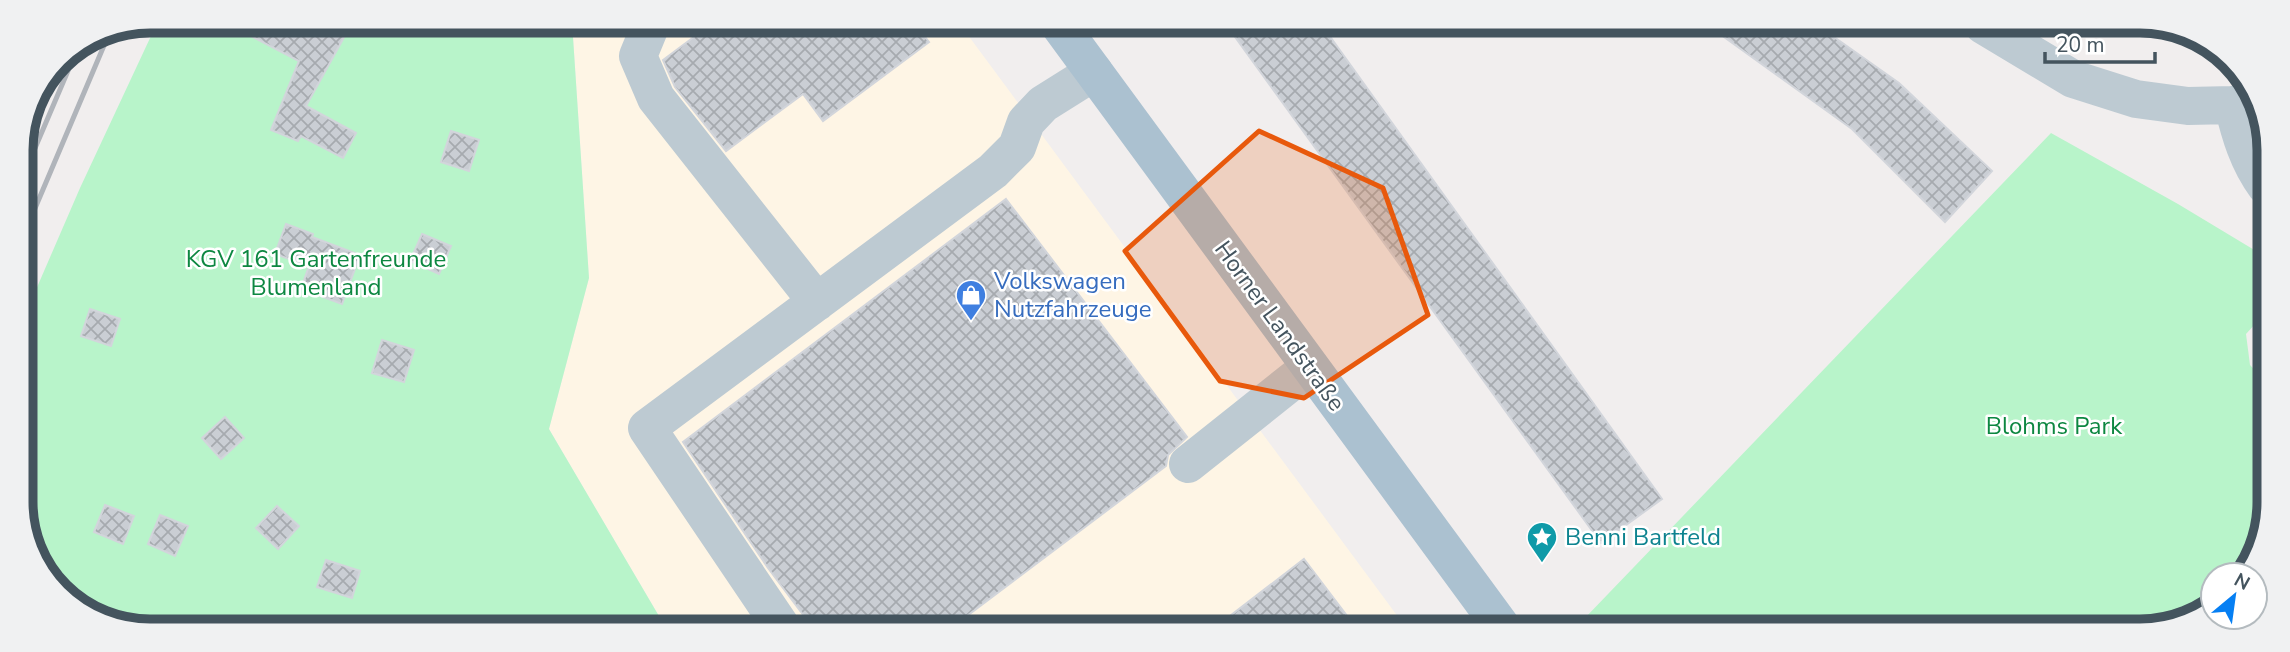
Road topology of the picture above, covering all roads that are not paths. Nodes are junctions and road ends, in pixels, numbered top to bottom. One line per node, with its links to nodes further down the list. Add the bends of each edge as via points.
1 (647, 33): 7 (street, via 638,56 656,98)
2 (1065, 33): 4 (main road, Horner Landstraße)
3 (1996, 33): 5 (street, via 2073,79 2136,99 2188,106)
4 (1094, 72): 7 (street, via 1043,104 1026,122 1017,147 993,171); 8 (main road, Horner Landstraße)
5 (2243, 103): 6 (street, via 2242,139)
6 (2257, 174)
7 (817, 302): 11 (street, via 647,428)
8 (1310, 367): 9 (street); 10 (main road, Horner Landstraße)
9 (1188, 464)
10 (1495, 618)
11 (776, 619)

